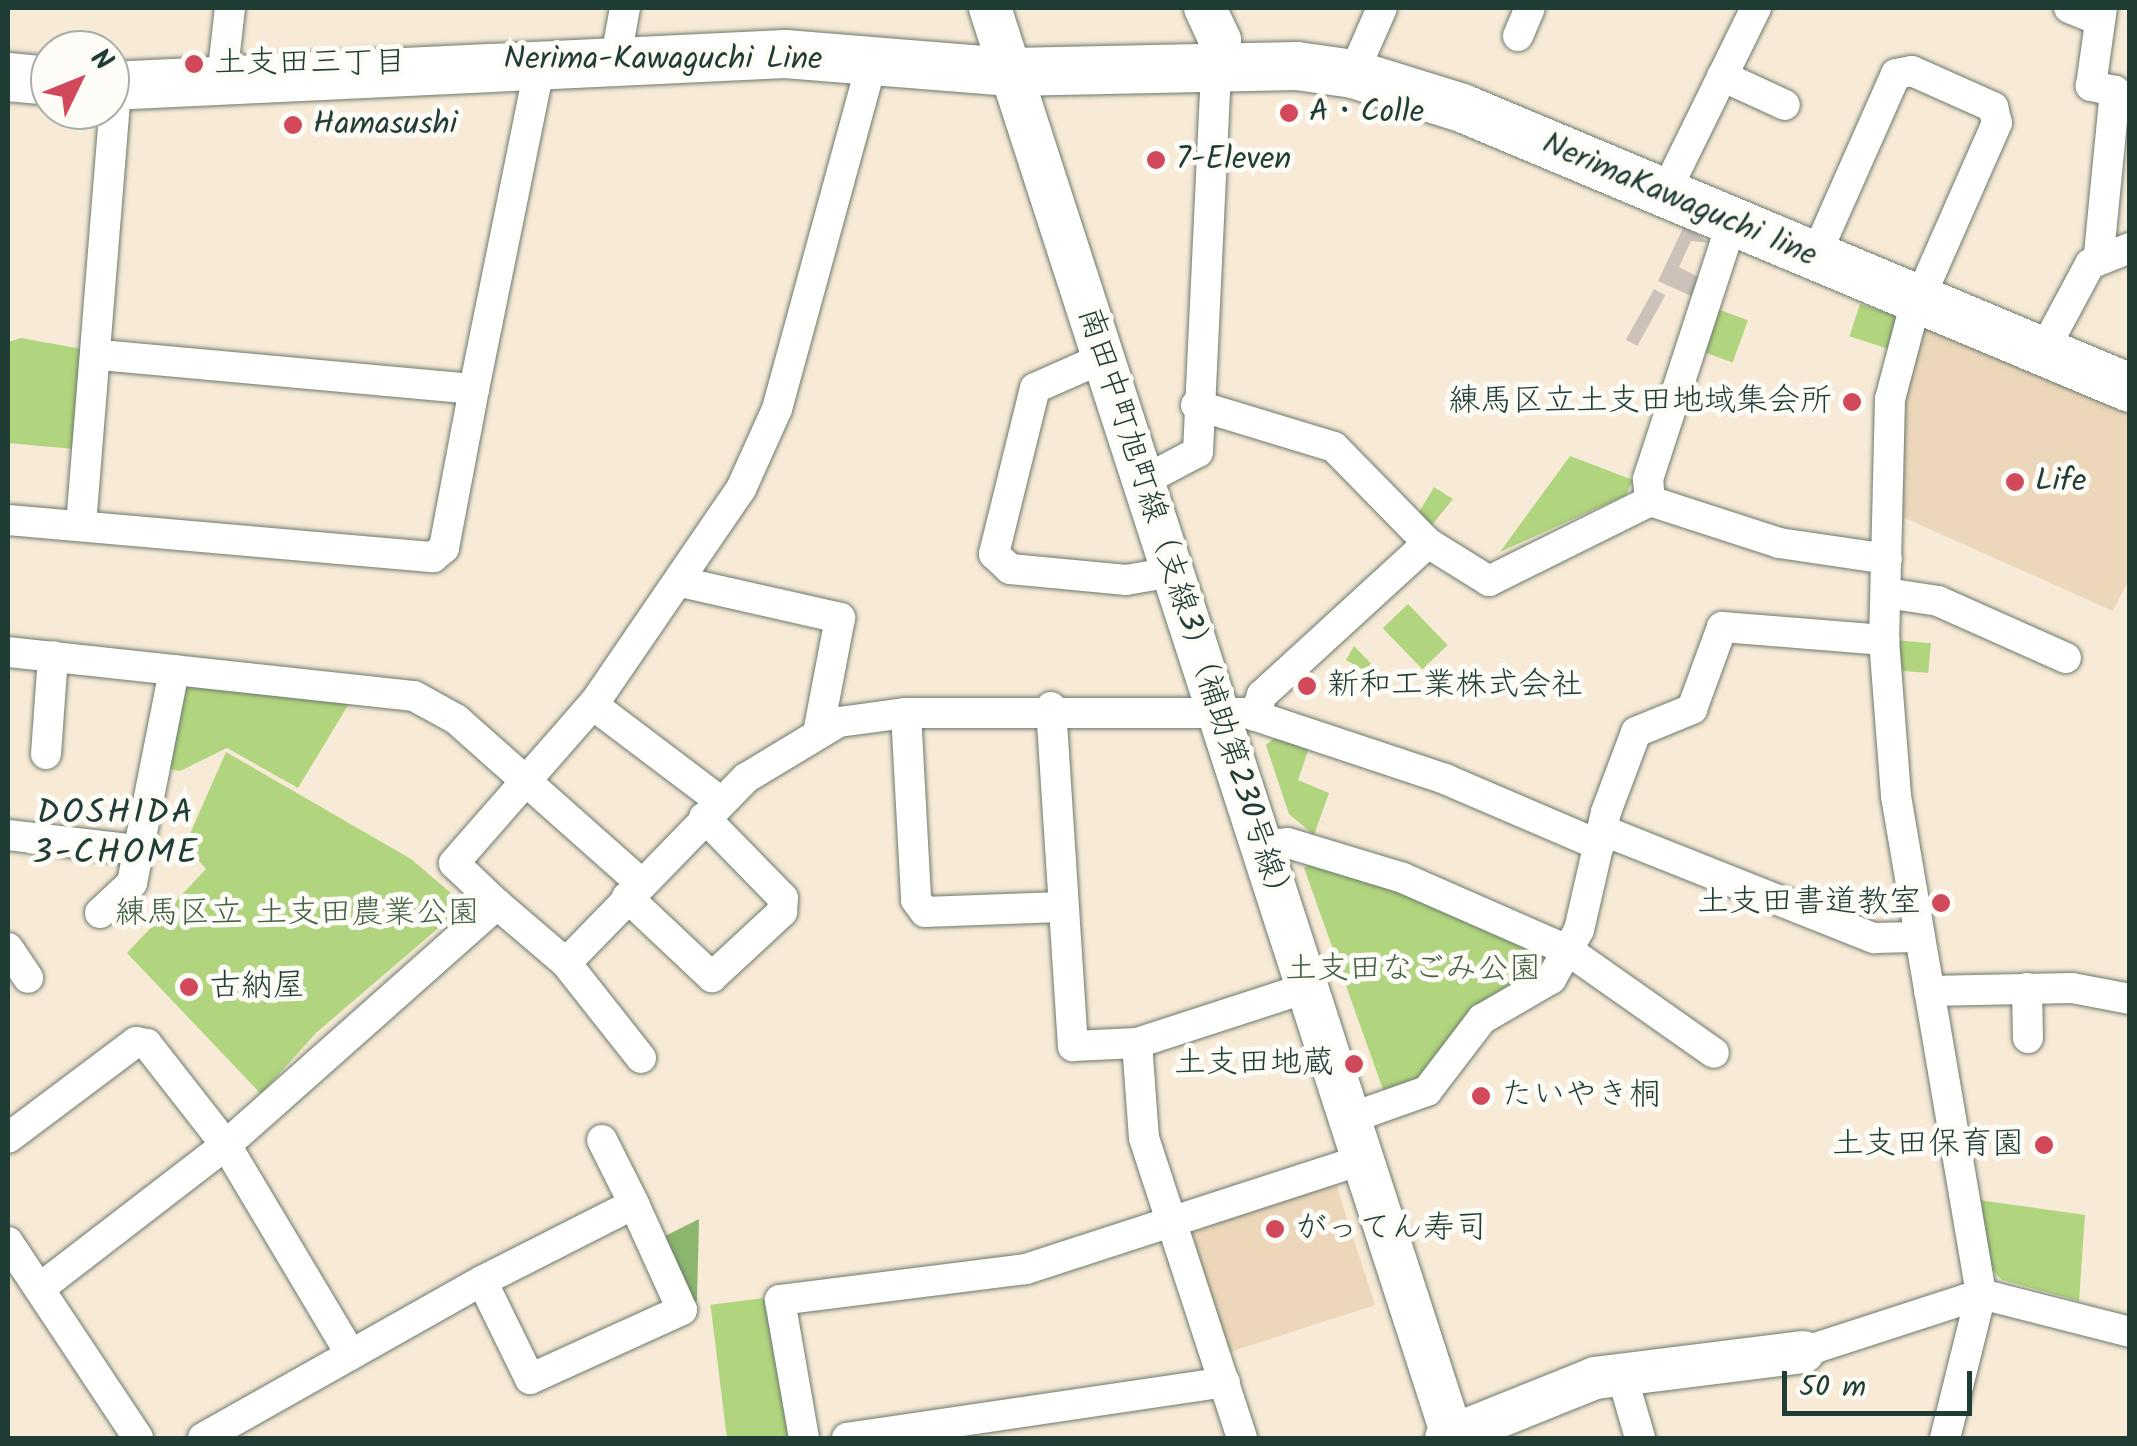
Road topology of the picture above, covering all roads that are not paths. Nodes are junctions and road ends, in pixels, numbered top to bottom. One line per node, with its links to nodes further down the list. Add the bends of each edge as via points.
1 (230, 8): 16 (street)
2 (625, 8): 9 (street)
3 (990, 8): 13 (main road, 南田中町旭町線（支線3）（補助第230号線）)
4 (1204, 8): 12 (main road, via 1220,40)
5 (1382, 8): 14 (street)
6 (1756, 8): 15 (street)
7 (2069, 8): 8 (street)
8 (2100, 14): 22 (street, via 2091,86 2115,92)
9 (616, 57): 10 (main road, Nerima-Kawaguchi Line); 11 (main road, Nerima-Kawaguchi Line)
10 (541, 59): 16 (main road, Nerima-Kawaguchi Line); 29 (street)
11 (872, 62): 13 (main road, Nerima-Kawaguchi Line); 38 (street, via 776,409)
12 (1216, 69): 13 (main road, Nerima-Kawaguchi Line); 14 (main road, NerimaKawaguchi line); 30 (street)
13 (1010, 72): 27 (main road, 南田中町旭町線（支線3）（補助第230号線）)
14 (1353, 74): 20 (main road, NerimaKawaguchi line, via 1462,108)
15 (1722, 76): 18 (street); 20 (street)
16 (222, 78): 17 (main road, Nerima-Kawaguchi Line)
17 (130, 85)
18 (1785, 105)
19 (111, 130): 26 (street)
20 (1663, 196): 21 (main road, NerimaKawaguchi line)
21 (1730, 225): 23 (main road, NerimaKawaguchi line); 32 (street, via 1648,479)
22 (2114, 251): 25 (street)
23 (1814, 259): 24 (main road, NerimaKawaguchi line); 24 (street, via 1896,74 1912,71 2000,115)
24 (1920, 300): 25 (main road, NerimaKawaguchi line); 36 (street, via 1890,399)
25 (2046, 346): 28 (main road, NerimaKawaguchi line)
26 (99, 355): 29 (street); 34 (street)
27 (1103, 358): 31 (main road, 南田中町旭町線（支線3）（補助第230号線）); 37 (street, via 1035,388 994,554 1029,571 1126,580)
28 (2130, 388)
29 (474, 390): 34 (street, via 444,548 432,557)
30 (1196, 405): 31 (street, via 1194,460); 35 (street, via 1334,447)
31 (1143, 481): 37 (main road, 南田中町旭町線（支線3）（補助第230号線）)
32 (1650, 500): 35 (street, via 1489,581); 36 (street, via 1779,543)
33 (8, 520): 34 (street)
34 (81, 525)
35 (1428, 543): 47 (street, via 1262,696)
36 (1887, 559): 39 (street)
37 (1172, 572): 47 (main road, 南田中町旭町線（支線3）（補助第230号線）)
38 (684, 583): 45 (street); 49 (street, via 840,618)
39 (1886, 593): 40 (street); 43 (street, via 1938,601)
40 (1884, 640): 54 (street, via 1722,627 1692,709 1636,732); 61 (street)
41 (8, 652): 42 (street)
42 (53, 656): 44 (street); 50 (street)
43 (2066, 658)
44 (174, 670): 51 (street, via 414,696); 56 (street)
45 (593, 705): 51 (street); 52 (street)
46 (1051, 707): 47 (street); 48 (street); 59 (street)
47 (1236, 712): 54 (street); 55 (main road, 南田中町旭町線（支線3）（補助第230号線）)
48 (906, 713): 49 (street); 59 (street, via 916,900 925,912)
49 (818, 733): 52 (street)
50 (46, 754)
51 (527, 781): 57 (street); 58 (street, via 454,863)
52 (712, 809): 57 (street); 57 (street, via 783,898 782,912 712,977)
53 (8, 835): 56 (street)
54 (1600, 837): 61 (street, via 1874,938); 63 (street)
55 (1262, 845): 63 (street, via 1288,843 1403,878); 66 (main road, 南田中町旭町線（支線3）（補助第230号線）)
56 (138, 850): 60 (street, via 132,883)
57 (634, 890): 64 (street)
58 (496, 904): 64 (street); 77 (street)
59 (1060, 907): 71 (street, via 1066,1037 1080,1049)
60 (100, 913)
61 (1917, 937): 68 (street)
62 (8, 948): 65 (street)
63 (1569, 951): 72 (street); 74 (street, via 1551,979 1457,1044 1427,1091)
64 (566, 964): 73 (street)
65 (28, 978)
66 (1306, 988): 71 (street); 74 (main road, 南田中町旭町線（支線3）（補助第230号線）)
67 (2027, 988): 68 (street); 69 (street); 70 (street)
68 (1929, 991): 84 (street)
69 (2130, 999)
70 (2028, 1038)
71 (1137, 1042): 80 (street, via 1144,1138)
72 (1714, 1053)
73 (640, 1058)
74 (1348, 1118): 78 (main road, 南田中町旭町線（支線3）（補助第230号線）)
75 (8, 1138): 77 (street, via 142,1042)
76 (602, 1140): 79 (street)
77 (226, 1146): 83 (street); 87 (street)
78 (1362, 1160): 80 (street); 91 (main road, 南田中町旭町線（支線3）（補助第230号線）)
79 (634, 1204): 82 (street); 82 (street, via 682,1310 675,1319 530,1379)
80 (1174, 1220): 89 (street); 94 (street, via 1026,1268 780,1300)
81 (8, 1242): 83 (street)
82 (482, 1281): 87 (street)
83 (40, 1288): 92 (street)
84 (1981, 1294): 85 (street); 86 (street); 98 (street)
85 (2130, 1332)
86 (1803, 1352): 88 (main road)
87 (351, 1355): 93 (street)
88 (1621, 1372): 91 (main road, via 1526,1399); 97 (street)
89 (1225, 1382): 90 (street); 96 (street)
90 (1015, 1426): 95 (street)
91 (1450, 1437)
92 (138, 1438)
93 (203, 1438)
94 (804, 1438)
95 (847, 1438)
96 (1242, 1438)
97 (1640, 1438)
98 (1945, 1438)

